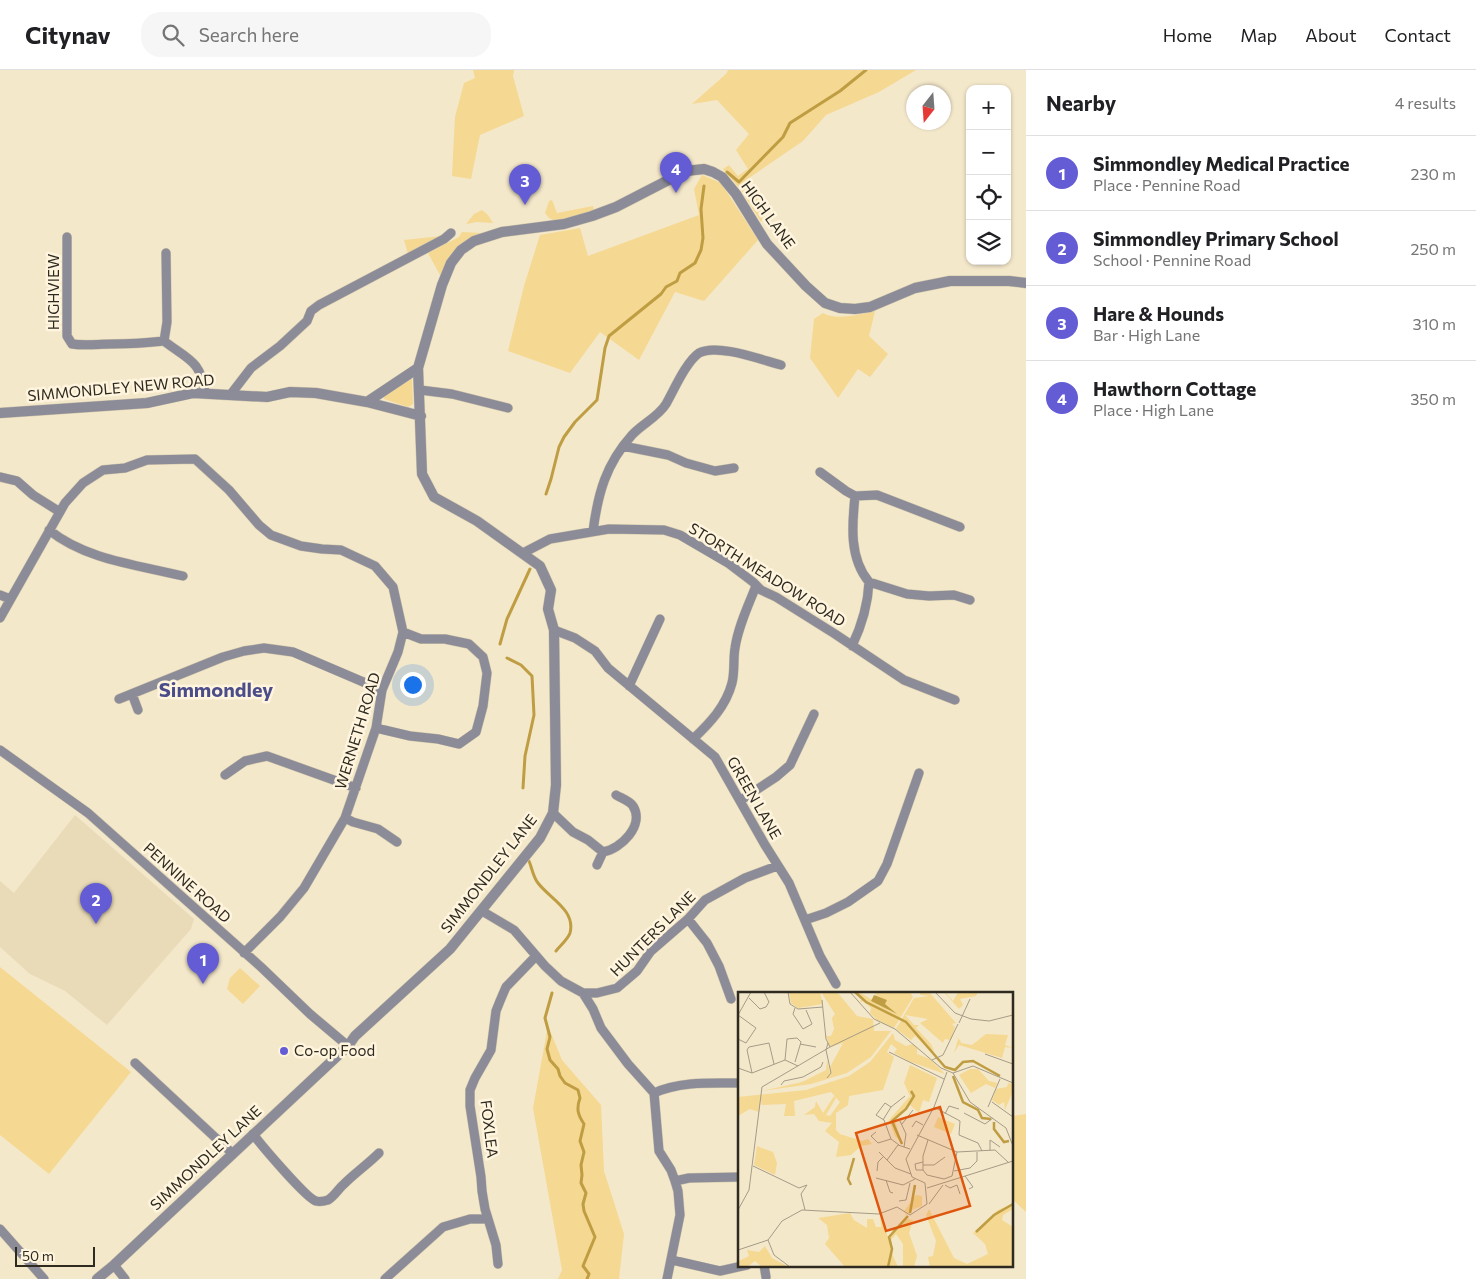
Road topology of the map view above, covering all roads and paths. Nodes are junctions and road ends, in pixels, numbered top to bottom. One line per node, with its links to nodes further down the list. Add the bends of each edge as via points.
1 (451, 233): 10 (street, via 319,305 280,346 251,368)
2 (68, 237): 5 (street, HIGHVIEW, via 67,336 72,344)
3 (166, 253): 5 (street)
4 (1026, 284): 7 (street, HIGH LANE, via 950,281 915,288 870,306 855,309 832,306 815,295 767,244 722,177 695,169 592,216 564,224 502,232 474,241 461,250 450,263)
5 (164, 341): 9 (street, via 200,370)
6 (781, 365): 15 (street, via 727,351 699,353 686,368 665,406 633,433)
7 (418, 368): 8 (street, SIMMONDLEY LANE); 11 (street)
8 (420, 390): 12 (street); 14 (street, SIMMONDLEY LANE)
9 (205, 393): 10 (street, SIMMONDLEY NEW ROAD); 13 (street, SIMMONDLEY NEW ROAD, via 147,403)
10 (231, 394): 11 (street, SIMMONDLEY NEW ROAD, via 267,397 290,392 316,393)
11 (367, 402): 14 (street, SIMMONDLEY NEW ROAD)
12 (508, 408)
13 (0, 413)
14 (421, 416): 24 (street, SIMMONDLEY LANE, via 422,474 434,497 477,521)
15 (623, 446): 16 (street, via 668,455 715,471); 23 (street, via 604,478)
16 (734, 468)
17 (820, 472): 19 (street)
18 (0, 477): 20 (street, via 17,481)
19 (855, 496): 21 (street, via 877,495); 26 (street, via 852,526 856,554 860,570)
20 (60, 512): 22 (street, WERNETH ROAD); 34 (street, WERNETH ROAD, via 83,483 103,470 125,468 147,460 194,459 229,490 271,535 301,546 340,550 376,566 393,587)
21 (960, 527)
22 (49, 530): 25 (street, via 70,545 89,552); 29 (street, WERNETH ROAD)
23 (593, 531): 24 (street, STORTH MEADOW ROAD, via 550,539); 27 (street, STORTH MEADOW ROAD, via 626,528 664,530 680,535 728,564)
24 (522, 553): 33 (street, SIMMONDLEY LANE, via 540,566 551,590 548,610)
25 (183, 576)
26 (869, 582): 30 (street, via 907,594 954,594); 35 (street, via 862,623)
27 (756, 586): 35 (street, STORTH MEADOW ROAD); 44 (street, via 735,649 732,683 725,703)
28 (0, 595): 29 (street)
29 (10, 599): 31 (street, WERNETH ROAD)
30 (970, 600)
31 (0, 618)
32 (660, 619): 36 (street)
33 (554, 630): 36 (street, GREEN LANE, via 595,651 608,668); 51 (street, SIMMONDLEY LANE)
34 (402, 632): 37 (street, WERNETH ROAD, via 398,652); 43 (street, via 421,639 446,639 469,644 483,657 487,673 476,732 459,744)
35 (852, 646): 40 (street, STORTH MEADOW ROAD, via 904,680)
36 (629, 686): 44 (street, GREEN LANE)
37 (382, 690): 38 (street, via 293,652 264,648 223,657); 43 (street, WERNETH ROAD)
38 (132, 694): 39 (street); 41 (street)
39 (119, 700)
40 (955, 700)
41 (138, 710)
42 (814, 714): 50 (street, via 790,765)
43 (376, 728): 48 (street, WERNETH ROAD)
44 (693, 739): 50 (street, GREEN LANE, via 715,757)
45 (0, 750): 60 (street, PENNINE ROAD, via 88,813)
46 (919, 773): 59 (street, via 878,881 848,902)
47 (225, 775): 48 (street, via 245,761 267,756)
48 (356, 788): 52 (street, WERNETH ROAD)
49 (616, 795): 54 (street, via 632,803 636,821 627,837)
50 (741, 800): 56 (street, GREEN LANE)
51 (554, 813): 54 (street, via 573,832); 57 (street, SIMMONDLEY LANE, via 540,838)
52 (345, 818): 53 (street, via 378,830); 60 (street, WERNETH ROAD, via 304,888)
53 (397, 842)
54 (604, 852): 55 (street)
55 (597, 865)
56 (778, 866): 58 (street, HUNTERS LANE, via 744,878 705,900); 59 (street, GREEN LANE)
57 (482, 911): 61 (street, via 514,930); 65 (street, SIMMONDLEY LANE, via 450,949)
58 (688, 918): 63 (street, HUNTERS LANE, via 651,952 638,971 617,988); 64 (street, via 707,943)
59 (805, 920): 62 (street, GREEN LANE)
60 (244, 953): 65 (street, PENNINE ROAD)
61 (536, 956): 63 (street, via 561,981); 74 (street, FOXLEA, via 506,987 496,1011 492,1050 470,1090)
62 (836, 984)
63 (583, 993): 68 (street, via 601,1028)
64 (731, 999)
65 (348, 1046): 69 (street, SIMMONDLEY LANE)
66 (135, 1063): 71 (street)
67 (738, 1083): 68 (street, via 701,1083)
68 (654, 1093): 73 (street, via 659,1152)
69 (254, 1134): 70 (street, via 299,1187 316,1201 326,1201 334,1196); 71 (street, SIMMONDLEY LANE)
70 (379, 1153)
71 (233, 1154): 78 (street, SIMMONDLEY LANE)
72 (738, 1177): 73 (street)
73 (675, 1181): 76 (street, via 680,1214)
74 (487, 1219): 77 (street, FOXLEA, via 496,1245); 85 (street, via 470,1219 443,1226)
75 (0, 1229): 82 (street)
76 (672, 1260): 79 (street, via 720,1271); 86 (street)
77 (498, 1264)
78 (114, 1265): 83 (street, SIMMONDLEY LANE); 84 (street)
79 (742, 1266)
80 (764, 1266): 81 (street)
81 (766, 1277)
82 (44, 1279)
83 (97, 1279)
84 (125, 1279)
85 (385, 1279)
86 (667, 1279)

